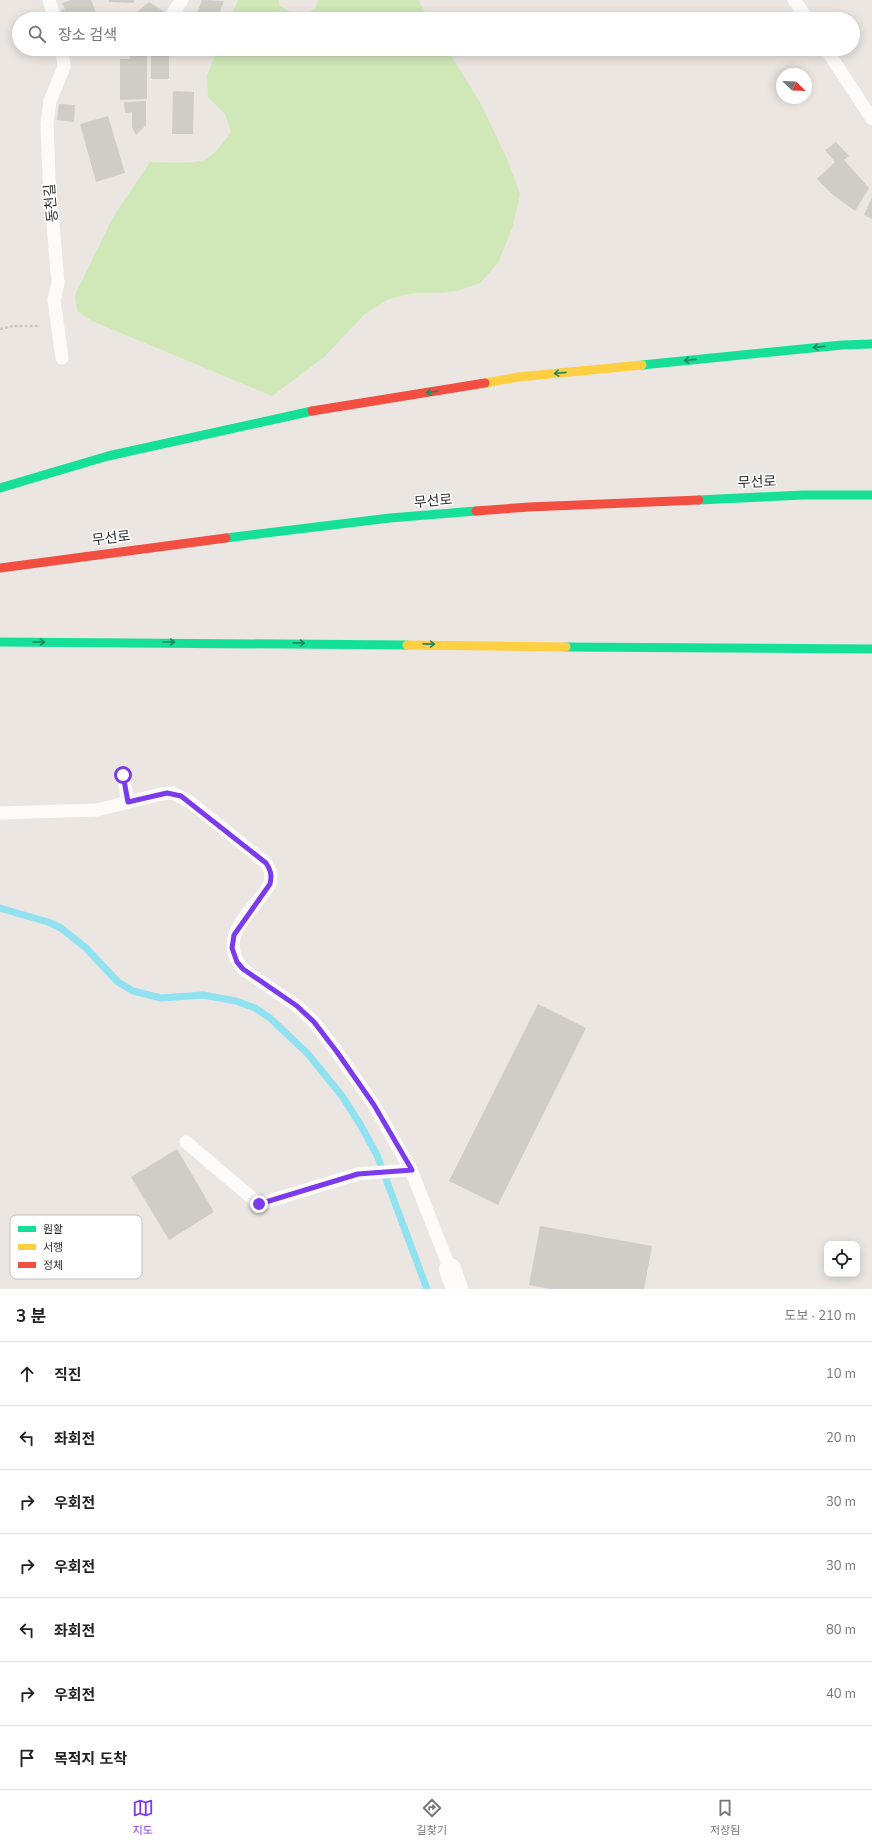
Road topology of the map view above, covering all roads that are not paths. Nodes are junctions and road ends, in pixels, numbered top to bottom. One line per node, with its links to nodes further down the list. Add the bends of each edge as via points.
1 (49, 0): 4 (lane)
2 (182, 0): 5 (lane)
3 (794, 0): 6 (lane)
4 (53, 12)
5 (174, 12)
6 (802, 12)
7 (63, 56): 13 (lane, 동천길, via 64,67 50,102 47,124 48,176 58,284 54,300)
8 (831, 56): 9 (lane)
9 (872, 119)
10 (872, 337): 12 (street)
11 (872, 344): 12 (street)
12 (842, 345): 14 (street, one-way to 14, via 518,378 307,412 108,456)
13 (62, 358)
14 (0, 488)
15 (872, 495): 16 (street, 무선로, via 659,500 529,507 398,518)
16 (0, 568)
17 (0, 642): 18 (street, one-way to 18)
18 (852, 649): 19 (street); 20 (street)
19 (872, 649)
20 (872, 656)
21 (123, 775): 22 (lane)
22 (128, 802): 23 (lane, via 97,810); 25 (lane, via 167,793 181,796 266,863 272,877 270,884 237,930 232,942 234,956 243,969 297,1006 314,1022 374,1105)
23 (0, 813)
24 (186, 1142): 25 (lane, via 259,1204 358,1174)
25 (406, 1170): 26 (lane)
26 (450, 1268): 27 (street)
27 (457, 1289)

